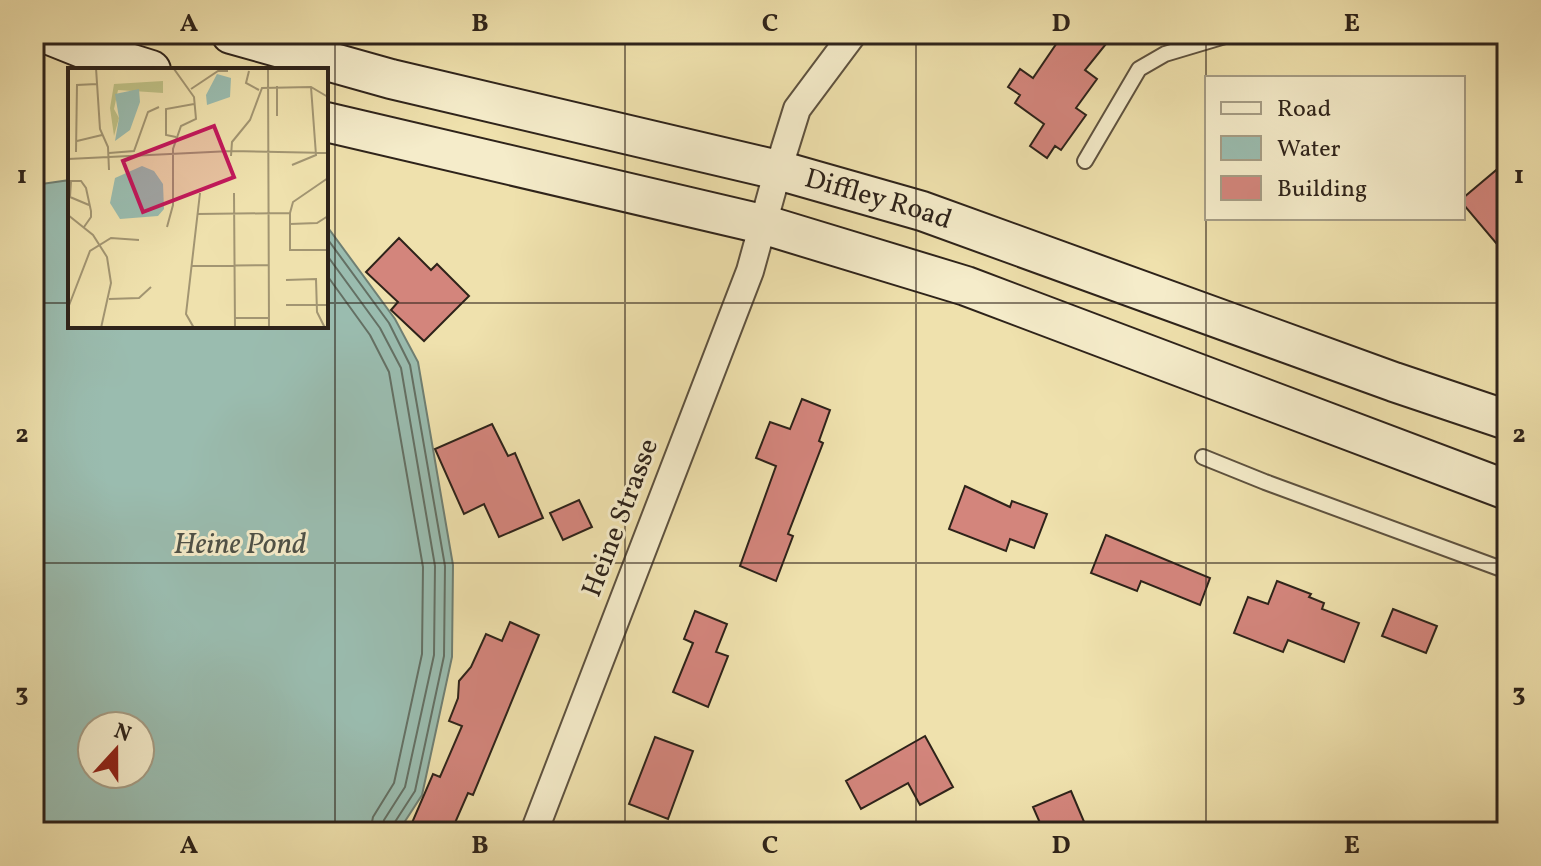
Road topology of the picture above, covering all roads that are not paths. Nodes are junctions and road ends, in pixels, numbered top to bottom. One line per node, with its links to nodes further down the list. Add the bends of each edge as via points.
1 (47, 34): 5 (main road)
2 (231, 34): 8 (main road, Diffley Road, via 391,79)
3 (853, 34): 8 (street, Heine Strasse, via 797,109)
4 (1232, 34): 7 (lane, via 1165,54 1139,69)
5 (145, 68)
6 (328, 122): 9 (main road, Diffley Road)
7 (1085, 161)
8 (778, 170): 9 (street, Heine Strasse); 10 (main road, Diffley Road, via 922,211)
9 (762, 224): 12 (main road, Diffley Road, via 966,286); 14 (street, Heine Strasse, via 750,271)
10 (1507, 420)
11 (1203, 457): 13 (lane)
12 (1507, 490)
13 (1507, 571)
14 (534, 832)

